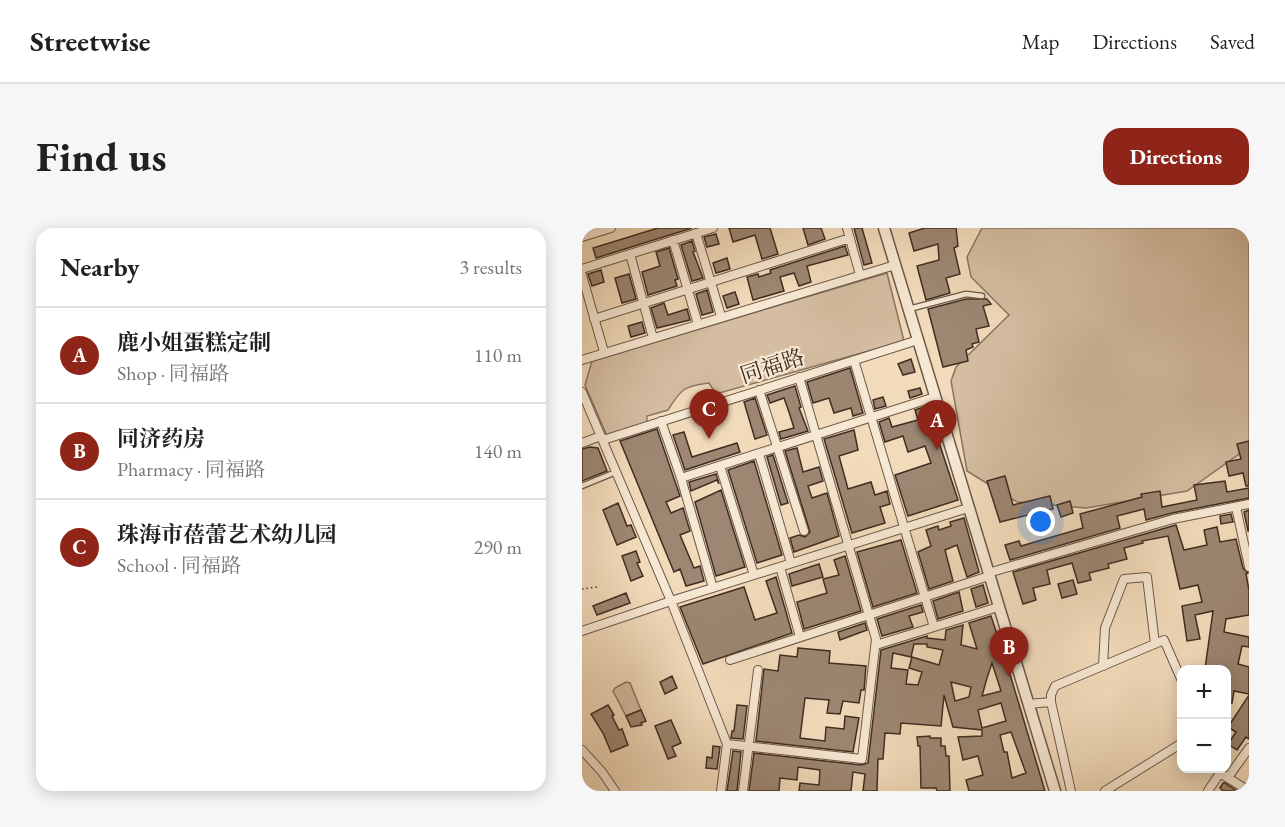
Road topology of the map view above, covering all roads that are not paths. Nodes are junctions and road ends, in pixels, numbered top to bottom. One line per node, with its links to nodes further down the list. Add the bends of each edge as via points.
1 (611, 228): 7 (street)
2 (713, 228): 6 (street)
3 (847, 228): 8 (street)
4 (884, 228): 11 (street)
5 (684, 232): 6 (street); 9 (street)
6 (696, 233): 15 (street)
7 (582, 237)
8 (850, 238): 14 (street); 15 (street)
9 (674, 240): 10 (street); 16 (street)
10 (630, 254): 12 (street); 18 (street)
11 (895, 265): 14 (street); 19 (street)
12 (582, 269)
13 (582, 275): 21 (street)
14 (860, 275): 20 (street)
15 (711, 282): 16 (street); 20 (street)
16 (688, 289): 18 (street); 22 (street)
17 (982, 296): 19 (lane, via 966,294)
18 (643, 303): 21 (street); 23 (street)
19 (909, 309): 24 (street)
20 (721, 316): 22 (street)
21 (594, 319): 25 (street)
22 (698, 324): 23 (street)
23 (652, 338): 25 (street)
24 (918, 340): 27 (street, 同福路); 31 (street)
25 (604, 352): 26 (street)
26 (582, 360)
27 (854, 360): 28 (street, 同福路); 32 (street)
28 (799, 377): 29 (street, 同福路); 34 (street)
29 (759, 390): 33 (street, 同福路); 37 (street)
30 (582, 392): 35 (street)
31 (935, 397): 32 (street); 45 (street)
32 (871, 418): 34 (street); 46 (street)
33 (661, 422): 35 (street, 同福路); 41 (street)
34 (816, 435): 37 (street); 48 (street)
35 (602, 438): 36 (street, 同福路); 40 (street)
36 (582, 443)
37 (778, 448): 38 (street); 47 (street)
38 (759, 454): 39 (street); 49 (street)
39 (720, 466): 41 (street); 53 (street)
40 (617, 472): 42 (lane); 56 (street)
41 (681, 478): 54 (street)
42 (582, 486)
43 (1249, 504): 44 (street)
44 (1236, 507): 51 (street); 52 (street, via 1173,519)
45 (968, 508): 46 (street); 52 (street)
46 (904, 528): 48 (street); 55 (street)
47 (804, 531)
48 (848, 545): 49 (street); 58 (street)
49 (791, 563): 50 (street)
50 (780, 567): 53 (street); 61 (street)
51 (1249, 567)
52 (988, 574): 55 (street); 57 (street)
53 (754, 575): 54 (street)
54 (712, 588): 56 (street)
55 (925, 597): 58 (street); 59 (street)
56 (671, 601): 60 (street); 70 (street)
57 (998, 607): 59 (street); 69 (street)
58 (869, 615): 61 (street); 63 (street)
59 (934, 627): 63 (street)
60 (582, 631)
61 (800, 637): 64 (street)
62 (1155, 644): 65 (street); 65 (street, via 1147,577 1124,579 1105,628); 67 (street, via 1164,640)
63 (876, 645): 72 (street, via 862,759)
64 (729, 660)
65 (1103, 666): 68 (street, via 1055,686)
66 (758, 670): 72 (street)
67 (1177, 670)
68 (1051, 702): 69 (street); 81 (street)
69 (1028, 704): 80 (street)
70 (727, 744): 72 (street); 78 (street)
71 (1177, 746): 82 (street)
72 (748, 747): 79 (street)
73 (1249, 748): 75 (street)
74 (582, 750): 77 (street)
75 (1230, 774): 76 (street); 83 (street, via 1220,772); 84 (street)
76 (1249, 785)
77 (615, 791)
78 (721, 791)
79 (743, 791)
80 (1054, 791)
81 (1071, 791)
82 (1105, 791)
83 (1208, 791)
84 (1249, 791)

